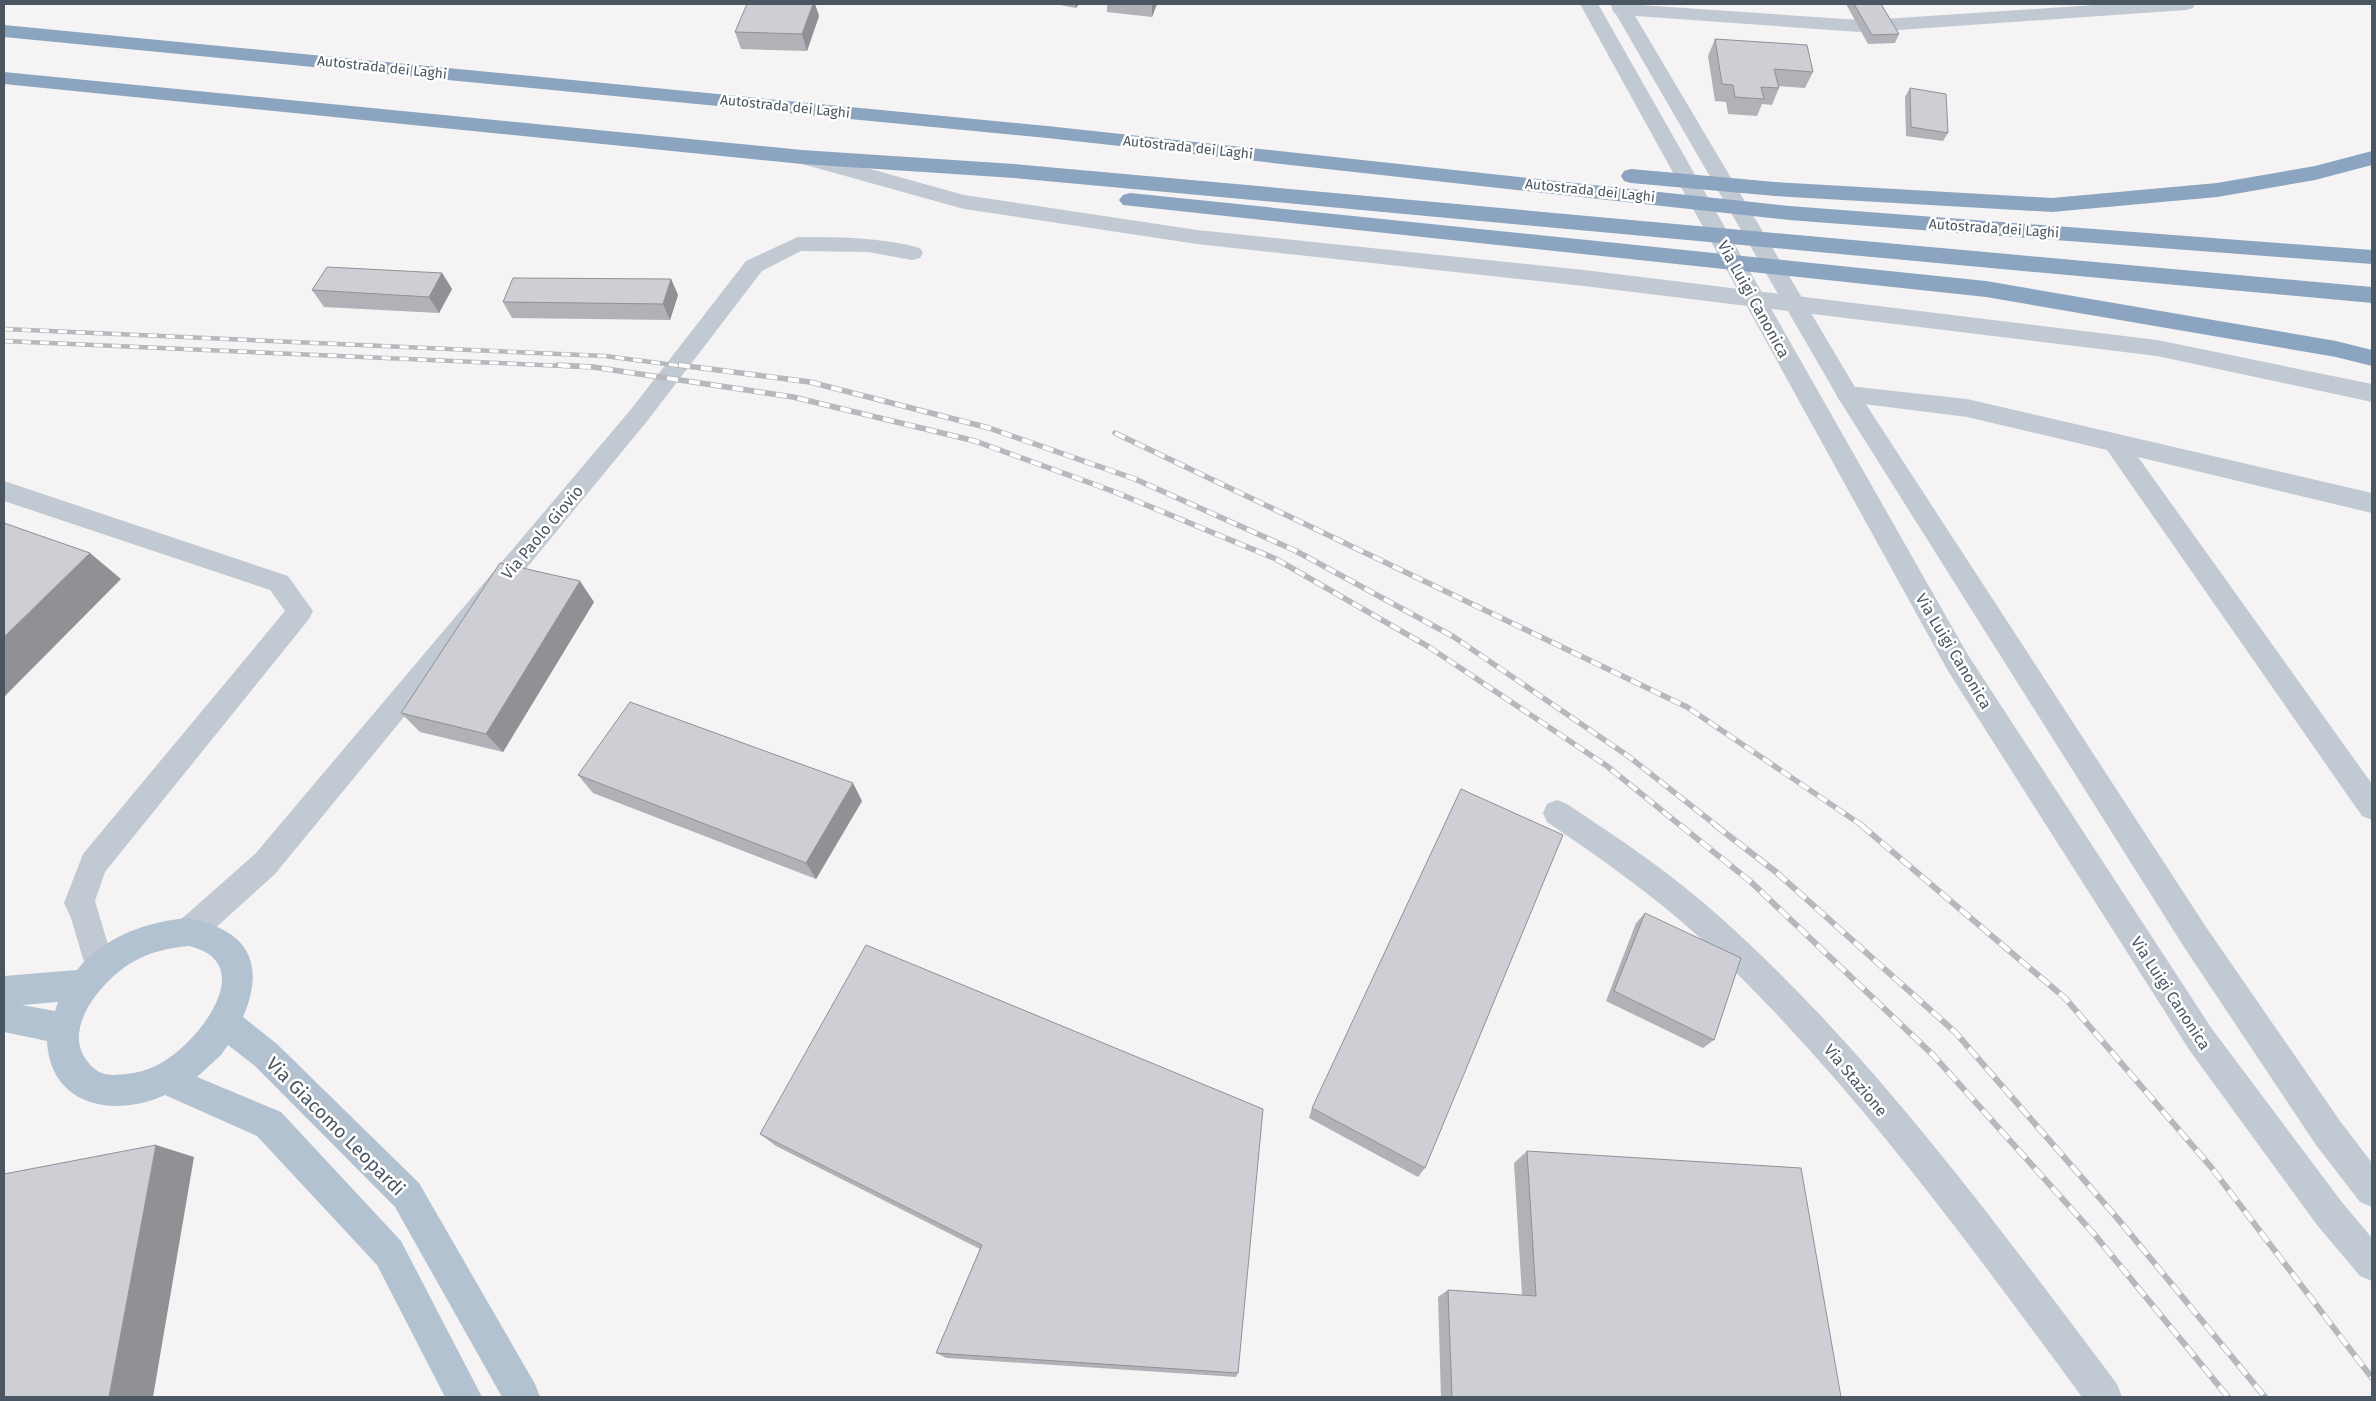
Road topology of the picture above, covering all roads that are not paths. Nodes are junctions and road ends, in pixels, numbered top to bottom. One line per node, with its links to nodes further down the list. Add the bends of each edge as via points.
1 (1589, 4): 31 (street, Via Luigi Canonica, via 1958,662 2201,1040 2329,1213)
2 (2186, 4): 4 (street)
3 (1620, 6): 5 (street); 17 (street, Via Luigi Canonica)
4 (1884, 25)
5 (1859, 26)
6 (4, 31): 11 (highway, Autostrada dei Laghi, via 1047,132)
7 (4, 78): 8 (highway, Autostrada dei Laghi)
8 (802, 157): 10 (highway, Autostrada dei Laghi); 16 (street, via 964,202 1197,237 1584,278 2157,348)
9 (2372, 158): 11 (highway, via 2316,173 2217,190 2052,205)
10 (1014, 171): 14 (highway, Autostrada dei Laghi); 15 (highway, via 1065,194 1986,288)
11 (1582, 180): 13 (highway, Autostrada dei Laghi, via 1788,212)
12 (912, 253): 23 (street, Via Paolo Giovio, via 868,245 798,244 754,266 640,414 265,864)
13 (2372, 257)
14 (2372, 295)
15 (2372, 358)
16 (2372, 393)
17 (1848, 396): 18 (street, via 1967,408); 30 (street, Via Luigi Canonica, via 2195,937 2328,1133)
18 (2115, 443): 20 (street); 21 (street)
19 (4, 491): 24 (street, via 279,583 300,611 93,864 79,903 85,912)
20 (2372, 503)
21 (2372, 807)
22 (1557, 813): 34 (street, Via Stazione, via 1656,883 1724,941 1816,1033 1914,1149)
23 (189, 932): 24 (main road, via 168,933 144,940 122,952); 27 (main road, via 212,938 229,951 237,972 236,997)
24 (92, 976): 25 (main road); 28 (main road, via 71,1006)
25 (4, 991)
26 (4, 1017): 28 (main road)
27 (225, 1023): 29 (main road, via 209,1046); 33 (main road, Via Giacomo Leopardi, via 266,1056 407,1195)
28 (64, 1028): 29 (main road, via 63,1052 71,1071 87,1085 110,1091 136,1089)
29 (165, 1079): 32 (main road, via 269,1124 388,1253)
30 (2372, 1190)
31 (2372, 1264)
32 (464, 1397)
33 (522, 1397)
34 (2104, 1397)

